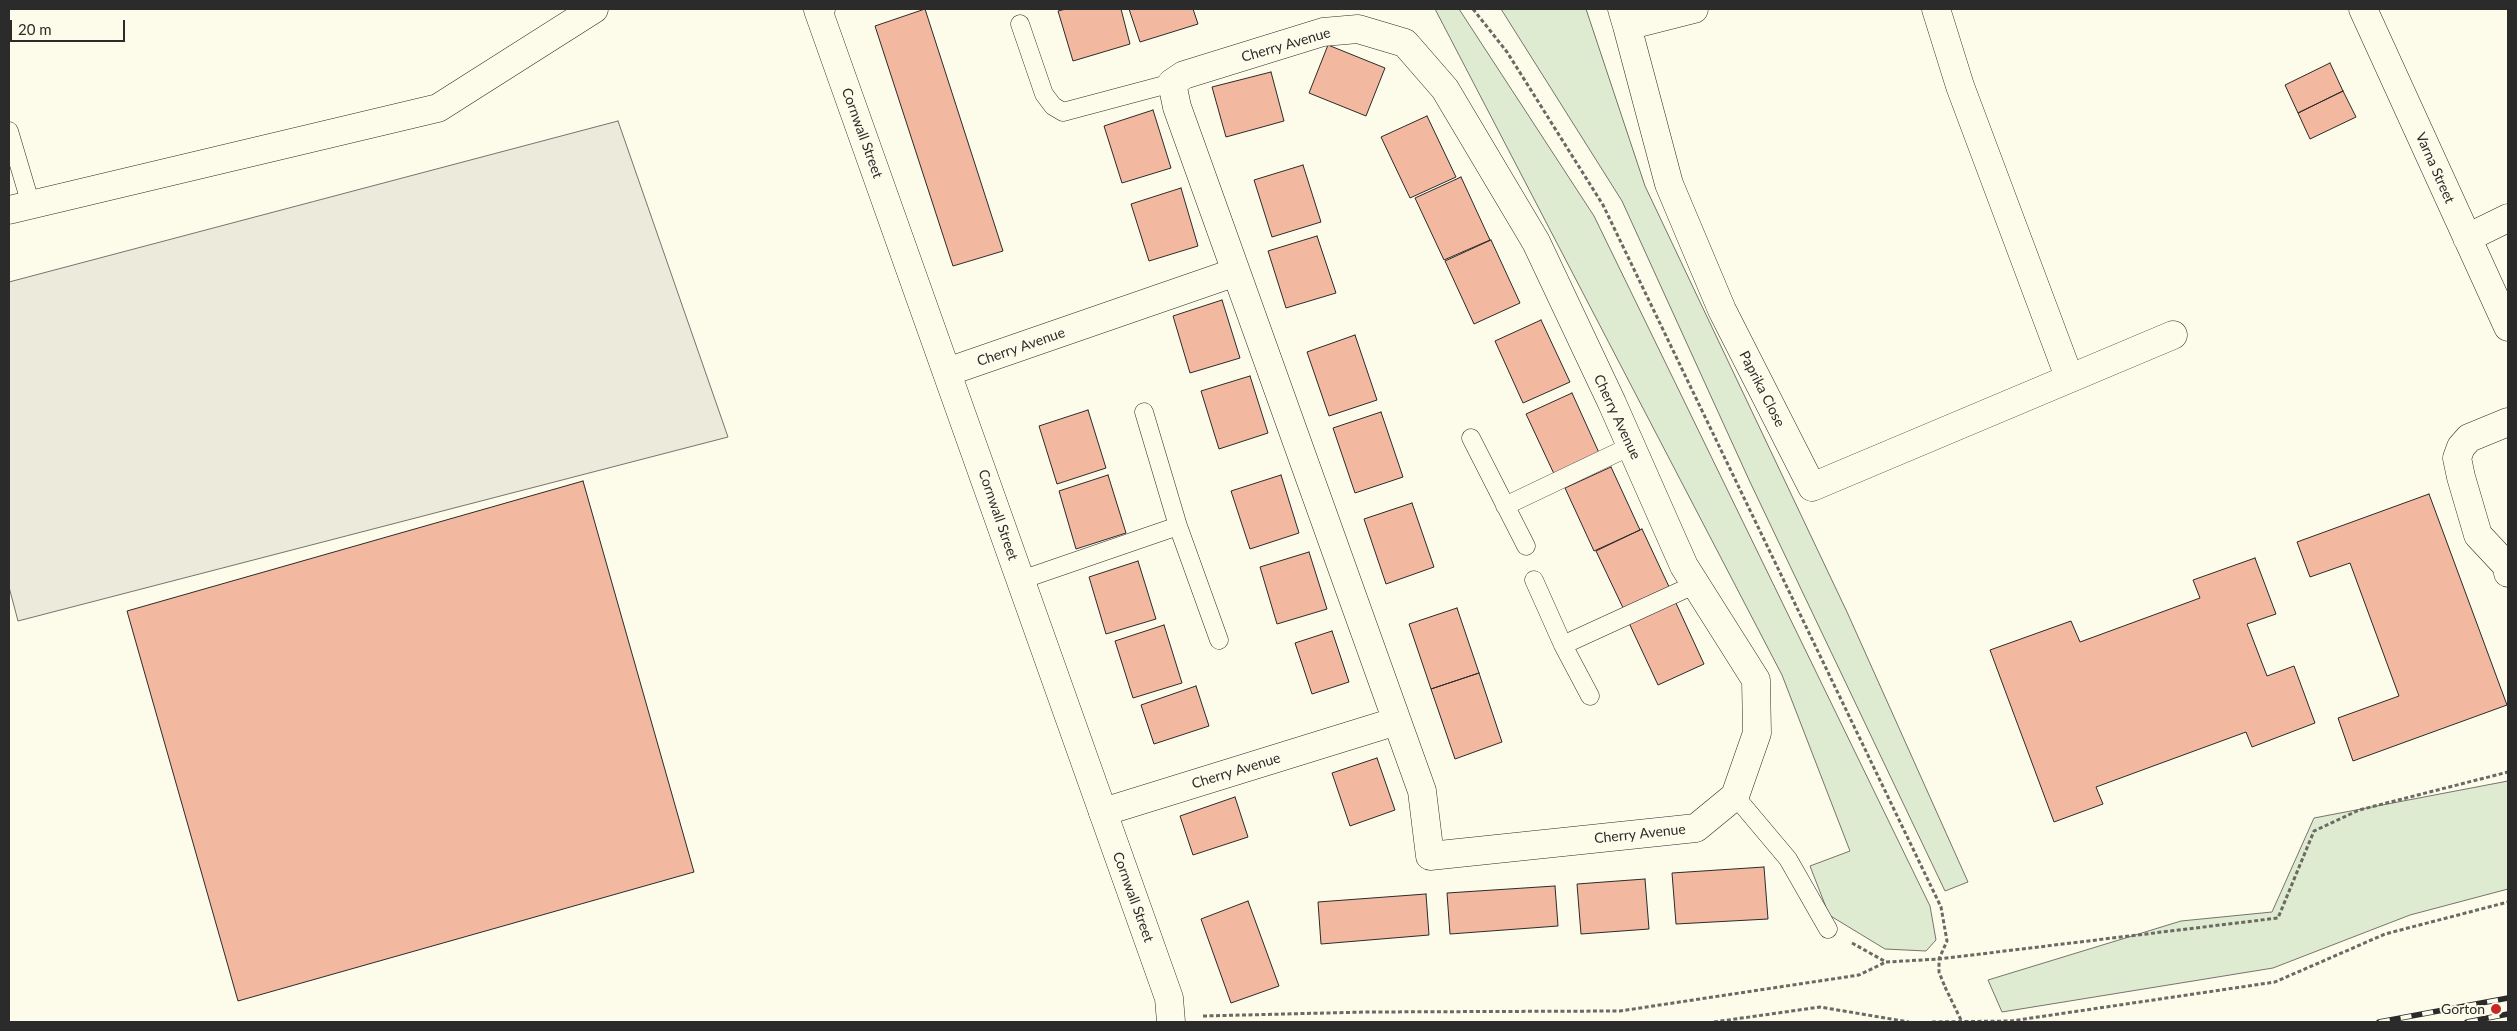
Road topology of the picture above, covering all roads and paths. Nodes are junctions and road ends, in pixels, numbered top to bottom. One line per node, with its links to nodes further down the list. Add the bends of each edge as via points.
1 (591, 9): 11 (street, via 438,108)
2 (819, 9): 17 (street, Cornwall Street)
3 (1473, 9): 39 (path, via 1507,52 1603,205 1941,907 1948,941)
4 (1694, 9): 7 (street, Paprika Close)
5 (1936, 9): 18 (street, via 1960,86)
6 (2363, 9): 13 (street, Varna Street)
7 (1624, 17): 18 (street, Paprika Close, via 1669,184 1722,310 1812,487)
8 (1020, 24): 9 (lane, via 1044,94 1053,106 1063,112)
9 (1172, 83): 14 (street, Cherry Avenue, via 1177,107); 22 (street, Cherry Avenue, via 1184,75 1323,32 1358,29 1405,43 1445,89 1536,242)
10 (9, 131): 11 (lane)
11 (20, 208)
12 (2508, 218): 13 (street)
13 (2467, 238): 15 (street, Varna Street)
14 (1236, 272): 17 (street, Cherry Avenue); 33 (street, Cherry Avenue)
15 (2508, 327)
16 (2173, 335): 18 (street, Paprika Close)
17 (947, 372): 27 (street, Cornwall Street)
18 (2069, 377)
19 (1144, 412): 24 (lane)
20 (2508, 422): 26 (street, via 2468,438 2457,458 2478,535)
21 (1471, 438): 23 (lane)
22 (1631, 446): 23 (lane); 29 (street, Cherry Avenue, via 1684,566)
23 (1506, 506): 25 (lane)
24 (1178, 526): 27 (lane); 30 (lane)
25 (1526, 546)
26 (2508, 568)
27 (1021, 580): 36 (street, Cornwall Street)
28 (1534, 580): 31 (lane)
29 (1696, 584): 31 (lane); 35 (street, Cherry Avenue, via 1756,680 1757,733)
30 (1219, 640)
31 (1563, 645): 32 (lane)
32 (1590, 696)
33 (1397, 721): 35 (street, Cherry Avenue, via 1422,791 1430,856 1696,828); 36 (street, Cherry Avenue)
34 (2508, 772): 39 (path, via 2359,810 2314,831 2278,918)
35 (1735, 796): 38 (lane, via 1788,859)
36 (1103, 812): 41 (street, Cornwall Street, via 1169,998)
37 (2508, 902): 44 (path, via 2385,934 2275,982 2011,1021)
38 (1828, 929): 40 (path)
39 (1939, 960): 40 (path); 45 (path, bridge, via 1939,972)
40 (1886, 962): 41 (path, via 1858,975 1620,1011 1367,1012)
41 (1170, 1020)
42 (1714, 1022): 43 (path, via 1820,1007)
43 (1910, 1022)
44 (1932, 1022)
45 (1962, 1022)

